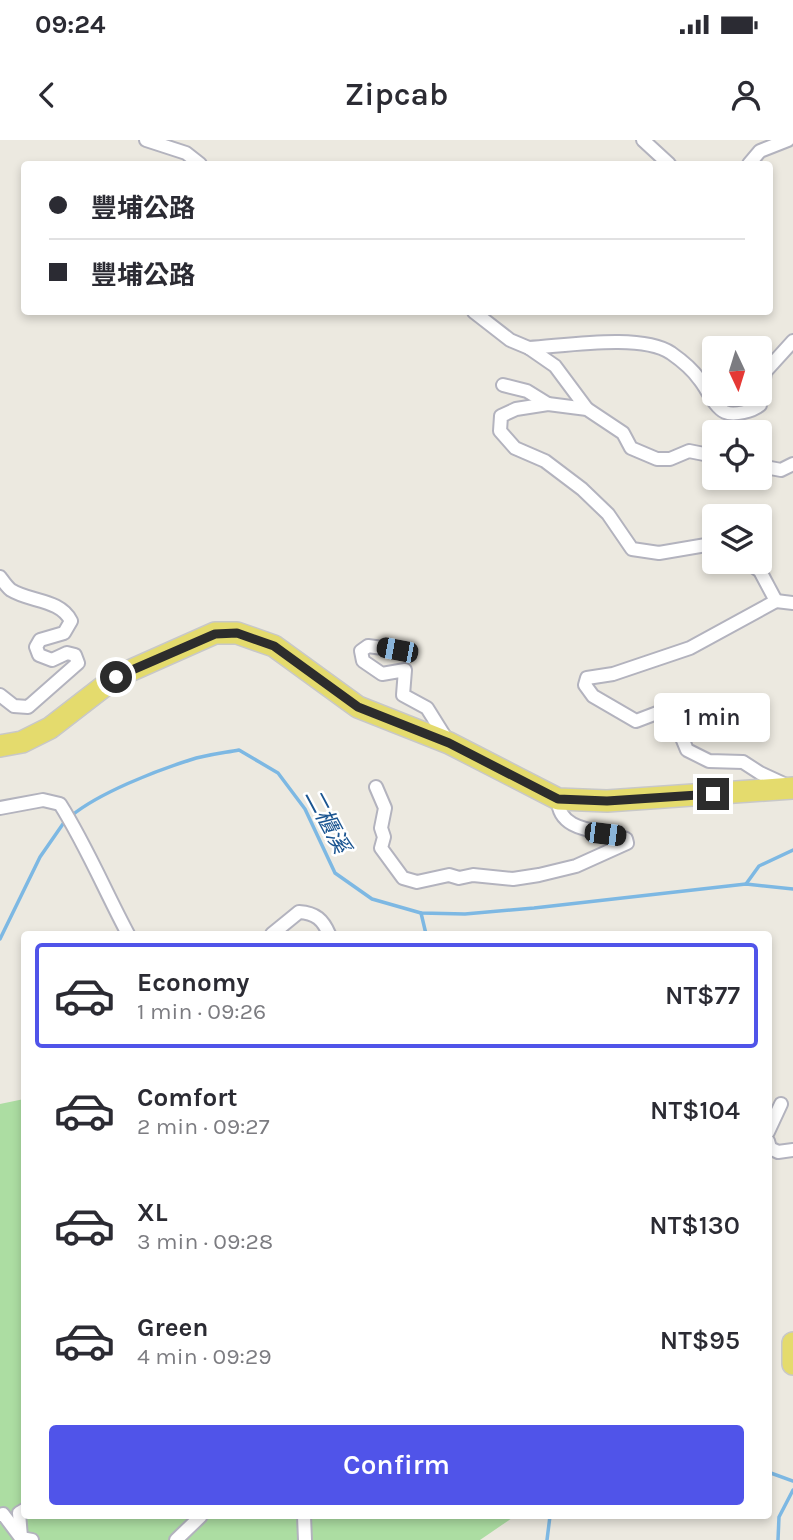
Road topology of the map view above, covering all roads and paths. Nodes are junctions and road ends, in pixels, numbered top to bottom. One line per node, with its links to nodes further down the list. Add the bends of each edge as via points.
1 (146, 140): 4 (street)
2 (643, 140): 5 (street)
3 (788, 140): 6 (street, via 760,150)
4 (196, 161)
5 (666, 161)
6 (751, 161)
7 (478, 315): 9 (street, via 510,340)
8 (793, 341): 9 (street, via 765,372 757,409 728,414 698,377 664,349 626,341)
9 (529, 348): 12 (street, via 555,366)
10 (503, 385): 11 (street, via 527,391)
11 (548, 404): 12 (street); 16 (street, via 501,416 500,431 515,448 545,461 582,489 608,514 632,548 659,553)
12 (587, 409): 13 (street, via 623,433 631,448 657,459 689,451)
13 (702, 454)
14 (793, 464): 15 (street)
15 (772, 468)
16 (702, 546)
17 (762, 574): 19 (street)
18 (0, 577): 22 (street, via 10,590 67,612 71,621 64,633 40,639 36,647 39,655 52,660 67,653 75,655 78,663 28,707 14,706)
19 (776, 601): 20 (street); 26 (street, via 690,648 587,678 585,685 593,696 636,720 657,713 675,722 687,750 709,761 743,762)
20 (793, 603)
21 (397, 650): 23 (street, via 368,646 361,651 363,661 382,674 405,670 403,695 427,708)
22 (0, 695)
23 (449, 743): 24 (main road, via 358,707 274,646 237,633 215,634 116,677 50,729 23,742); 27 (main road)
24 (0, 746)
25 (376, 787): 27 (street, via 385,808 381,848 403,878 417,882 449,875 513,879 539,875 576,866 627,843 620,836 591,832 569,822)
26 (793, 788): 27 (main road, via 607,801)
27 (558, 799)
28 (0, 808): 29 (street, via 43,800 60,804)
29 (126, 931)
30 (276, 931): 31 (street, via 299,912 324,922)
31 (328, 931)
32 (781, 1104): 33 (street)
33 (772, 1123)
34 (772, 1149): 35 (street)
35 (793, 1150)
36 (793, 1343): 37 (main road)
37 (793, 1364)
38 (21, 1512): 42 (street)
39 (0, 1515): 42 (street)
40 (198, 1519): 43 (street)
41 (304, 1519): 44 (street)
42 (27, 1539)
43 (176, 1540)
44 (305, 1540)

